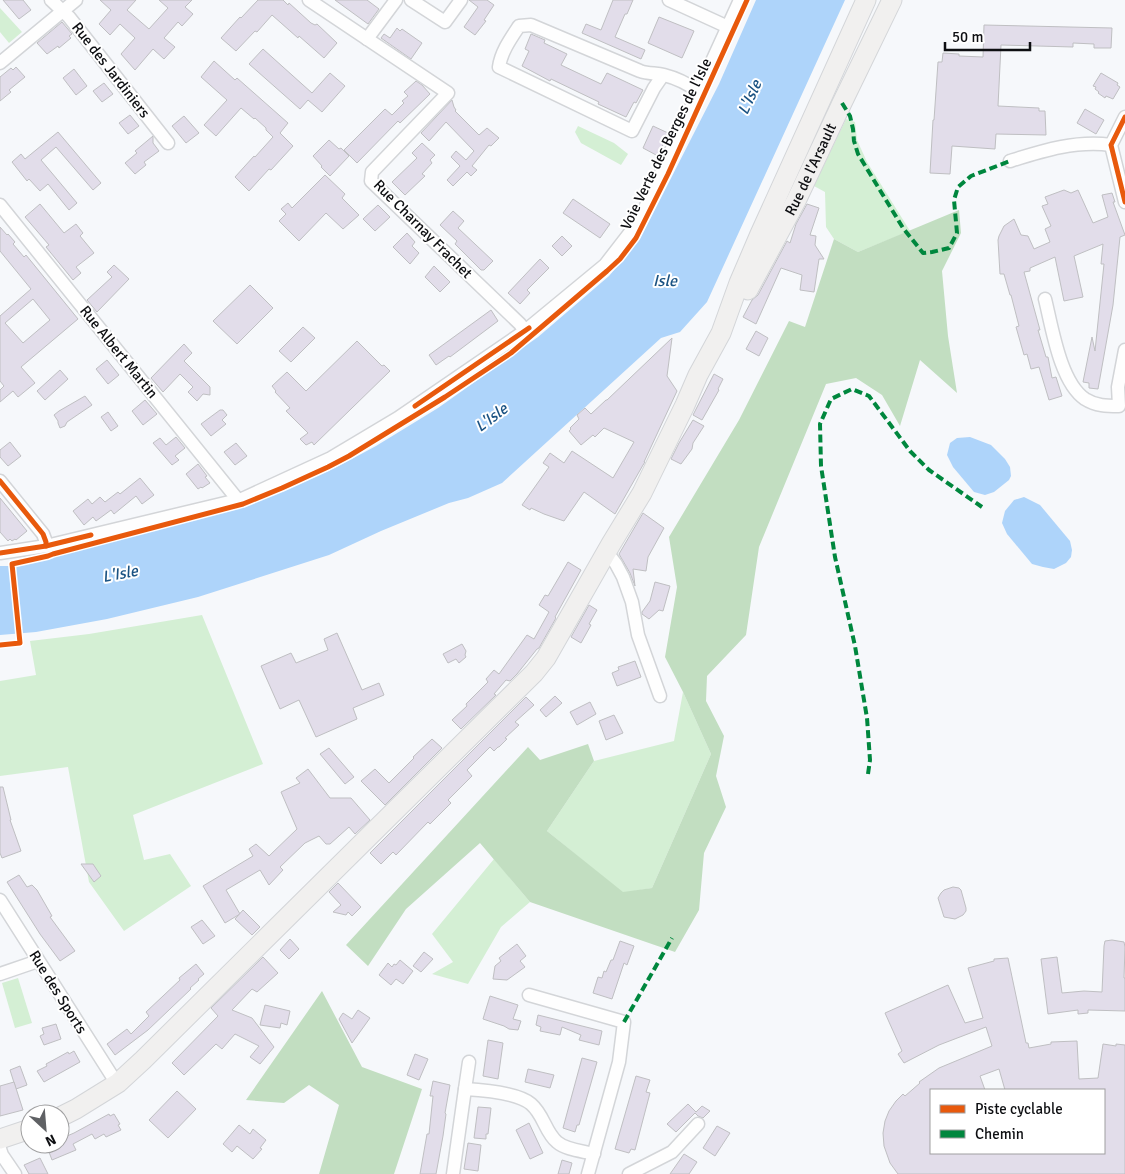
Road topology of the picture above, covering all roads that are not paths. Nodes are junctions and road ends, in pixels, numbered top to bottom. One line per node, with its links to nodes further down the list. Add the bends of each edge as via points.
1 (51, 0): 11 (street, Rue des Jardiniers)
2 (76, 0): 11 (street)
3 (309, 0): 13 (street, Rue Charnay Frachet)
4 (396, 0): 13 (street)
5 (411, 0): 6 (street, via 446,22)
6 (461, 0)
7 (669, 0): 12 (street)
8 (740, 0): 12 (street)
9 (866, 0): 22 (main road)
10 (892, 0): 24 (main road, Rue de l'Arsault)
11 (62, 12): 14 (street); 18 (street, Rue des Jardiniers)
12 (728, 27): 16 (street)
13 (367, 39): 27 (street, Rue Charnay Frachet, via 448,93 372,172 371,181)
14 (0, 63)
15 (663, 75): 15 (street, via 640,71 531,25 519,26 500,59 499,67 632,130); 16 (street)
16 (698, 91): 27 (street, via 639,221 605,265)
17 (1125, 117): 19 (street)
18 (168, 143)
19 (1111, 145): 20 (street, via 1090,143 1062,147); 21 (street)
20 (1010, 161)
21 (1125, 202)
22 (774, 204): 24 (main road); 25 (main road)
23 (0, 205): 32 (street, Rue Albert Martin)
24 (792, 209): 25 (main road, via 775,227); 28 (main road, Rue de l'Arsault)
25 (765, 224): 28 (main road)
26 (1045, 299): 30 (street, via 1060,358 1075,390 1094,404)
27 (525, 331): 32 (street, via 398,418 331,458)
28 (721, 333): 34 (main road, via 642,493)
29 (1125, 350): 30 (street, via 1118,386)
30 (1122, 407)
31 (0, 481): 33 (street, via 43,534)
32 (238, 500): 33 (street)
33 (46, 546): 35 (street)
34 (607, 552): 36 (street, via 616,564 632,602 638,635); 42 (main road, via 534,673)
35 (0, 553)
36 (660, 696)
37 (0, 900): 38 (street, Rue des Sports)
38 (38, 961): 39 (street); 42 (street, Rue des Sports)
39 (0, 974)
40 (529, 995): 49 (street, via 624,1022 619,1062)
41 (469, 1062): 43 (street)
42 (118, 1083): 44 (main road)
43 (465, 1089): 49 (street, via 519,1097 539,1112 558,1143); 51 (street)
44 (70, 1112)
45 (698, 1124): 53 (street, via 672,1152)
46 (20, 1132): 47 (main road)
47 (0, 1139)
48 (0, 1149): 50 (street)
49 (594, 1154): 52 (street)
50 (15, 1174)
51 (453, 1174)
52 (588, 1174)
53 (629, 1174)

